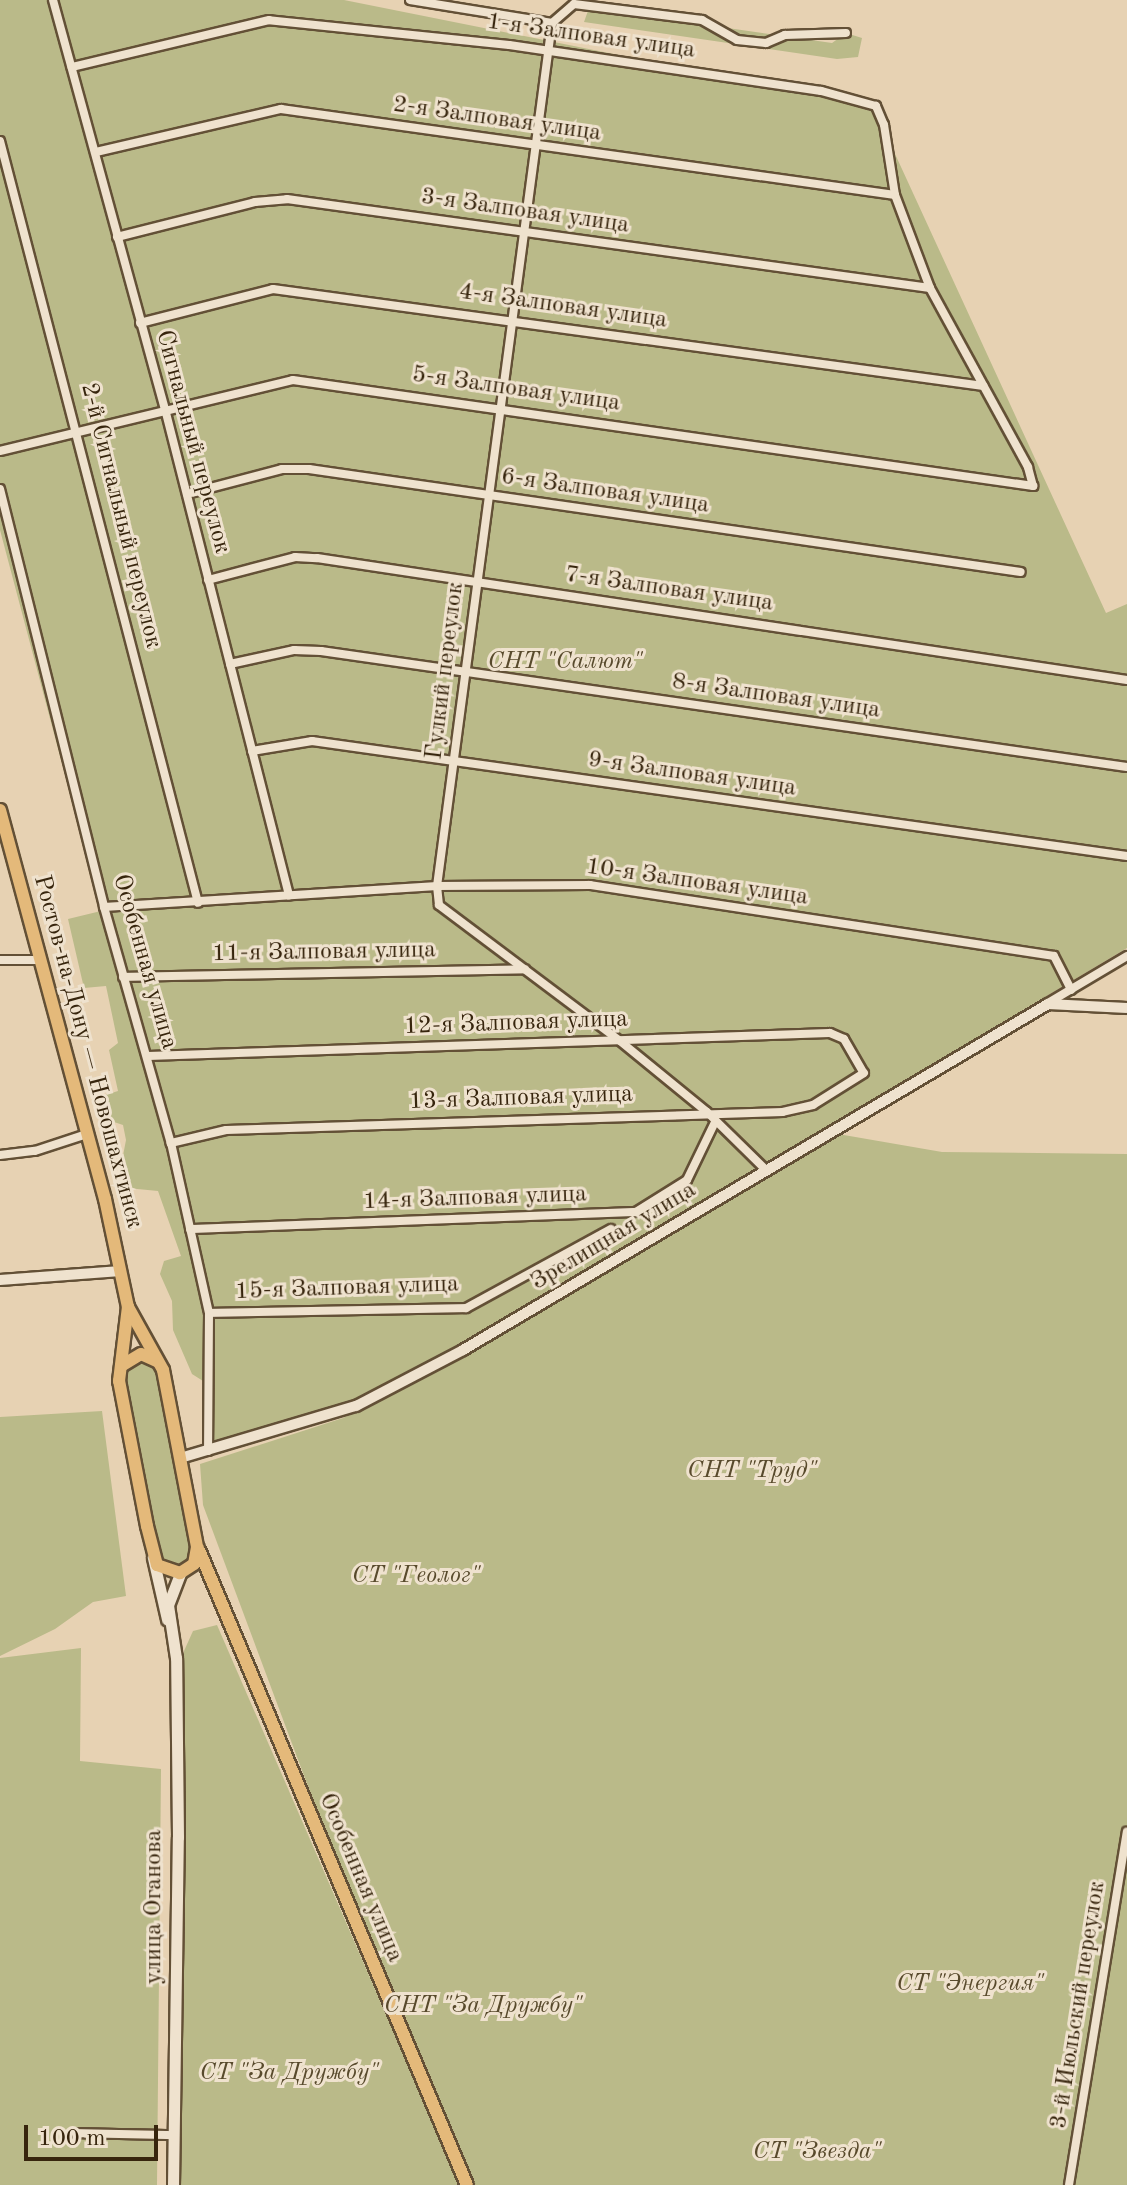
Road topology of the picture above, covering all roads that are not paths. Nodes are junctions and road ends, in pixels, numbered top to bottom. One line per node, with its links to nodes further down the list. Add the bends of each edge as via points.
1 (53, 0): 7 (street, Сигнальный переулок)
2 (410, 0): 3 (street)
3 (464, 4): 4 (street)
4 (552, 23): 5 (street, via 574,4 702,20 737,40 766,43 785,35); 6 (street, Гулкий переулок)
5 (846, 33)
6 (548, 51): 7 (street, 1-я Залповая улица, via 269,20); 9 (street, Гулкий переулок); 11 (street, 1-я Залповая улица, via 821,91 876,106)
7 (72, 67): 10 (street, Сигнальный переулок)
8 (0, 141): 20 (street, 2-й Сигнальный переулок)
9 (535, 146): 10 (street, 2-я Залповая улица, via 281,109); 11 (street, 2-я Залповая улица); 12 (street, Гулкий переулок)
10 (96, 152): 13 (street, Сигнальный переулок)
11 (895, 195): 14 (street)
12 (524, 232): 13 (street, 3-я Залповая улица, via 287,199 255,202); 14 (street, 3-я Залповая улица); 15 (street, Гулкий переулок)
13 (117, 237): 16 (street, Сигнальный переулок)
14 (930, 288): 17 (street)
15 (513, 321): 16 (street, 4-я Залповая улица, via 273,289); 17 (street, 4-я Залповая улица); 18 (street, Гулкий переулок)
16 (140, 323): 19 (street, Сигнальный переулок)
17 (983, 386): 18 (street, 5-я Залповая улица, via 1028,467 1033,486)
18 (502, 407): 19 (street, 5-я Залповая улица, via 293,380); 24 (street, Гулкий переулок)
19 (165, 409): 20 (street, 5-я Залповая улица); 23 (street, Сигнальный переулок)
20 (78, 431): 21 (street, 5-я Залповая улица); 38 (street, 2-й Сигнальный переулок)
21 (0, 451)
22 (0, 489): 39 (street, Особенная улица)
23 (187, 494): 24 (street, 6-я Залповая улица, via 282,469 309,469); 26 (street, Сигнальный переулок)
24 (489, 495): 25 (street, 6-я Залповая улица); 27 (street, Гулкий переулок)
25 (1021, 572)
26 (208, 580): 27 (street, 7-я Залповая улица, via 295,557); 28 (street, Сигнальный переулок)
27 (478, 583): 29 (street, Гулкий переулок); 30 (street, 7-я Залповая улица)
28 (230, 664): 29 (street, 8-я Залповая улица, via 294,650 321,651); 31 (street, Сигнальный переулок)
29 (466, 673): 32 (street, Гулкий переулок); 33 (street, 8-я Залповая улица)
30 (1127, 680)
31 (252, 751): 32 (street, 9-я Залповая улица, via 304,740); 37 (street, Сигнальный переулок)
32 (455, 761): 35 (street, 9-я Залповая улица); 36 (street, Гулкий переулок)
33 (1127, 767)
34 (0, 810): 42 (main road, Ростов-на-Дону — Новошахтинск)
35 (1127, 856)
36 (437, 886): 37 (street, 10-я Залповая улица); 43 (street, via 439,905 447,914); 45 (street, 10-я Залповая улица, via 590,885 1054,956)
37 (289, 895): 38 (street, 10-я Залповая улица)
38 (198, 903): 39 (street, 10-я Залповая улица)
39 (104, 907): 44 (street, Особенная улица)
40 (1127, 956): 45 (street, Зрелищная улица)
41 (0, 960): 42 (street)
42 (39, 960): 53 (main road, Ростов-на-Дону — Новошахтинск)
43 (525, 969): 44 (street, 11-я Залповая улица); 48 (street)
44 (123, 977): 49 (street, Особенная улица)
45 (1071, 990): 46 (street, Зрелищная улица)
46 (1048, 1004): 47 (street); 56 (street, Зрелищная улица)
47 (1127, 1008)
48 (620, 1041): 49 (street, 12-я Залповая улица); 50 (street, 12-я Залповая улица, via 837,1034); 51 (street)
49 (148, 1056): 54 (street, Особенная улица)
50 (864, 1073): 51 (street, 13-я Залповая улица, via 813,1105 783,1112)
51 (707, 1112): 52 (street); 54 (street, 13-я Залповая улица, via 226,1130)
52 (715, 1122): 56 (street); 57 (street, 14-я Залповая улица, via 687,1180 636,1212)
53 (87, 1134): 55 (street, via 35,1151); 59 (main road, Ростов-на-Дону — Новошахтинск)
54 (171, 1143): 57 (street, Особенная улица)
55 (0, 1155)
56 (767, 1171): 65 (street, Зрелищная улица, via 463,1350 356,1406)
57 (190, 1229): 62 (street, Особенная улица)
58 (611, 1229): 62 (street, 15-я Залповая улица, via 466,1308)
59 (121, 1271): 60 (street); 61 (main road, Ростов-на-Дону — Новошахтинск)
60 (0, 1280)
61 (128, 1307): 63 (main road, Особенная улица); 64 (main road)
62 (209, 1313): 65 (street, Особенная улица)
63 (157, 1361): 64 (main road, via 141,1354); 66 (main road, Особенная улица)
64 (121, 1366): 68 (main road, via 119,1381)
65 (208, 1451): 66 (street, Зрелищная улица)
66 (180, 1458): 67 (main road, Особенная улица)
67 (197, 1547): 69 (main road, via 194,1564); 70 (main road, Особенная улица)
68 (153, 1556): 69 (main road, via 163,1570); 71 (main road, улица Оганова, via 161,1606)
69 (182, 1572): 70 (main road); 71 (main road, улица Оганова, via 169,1595)
70 (213, 1588): 76 (main road, Особенная улица)
71 (173, 1630): 74 (main road, улица Оганова, via 178,1837)
72 (1127, 1832): 77 (street, 3-й Июльский переулок)
73 (76, 2133): 74 (street)
74 (174, 2135): 75 (main road, улица Оганова)
75 (173, 2185)
76 (467, 2185)
77 (1069, 2185)

